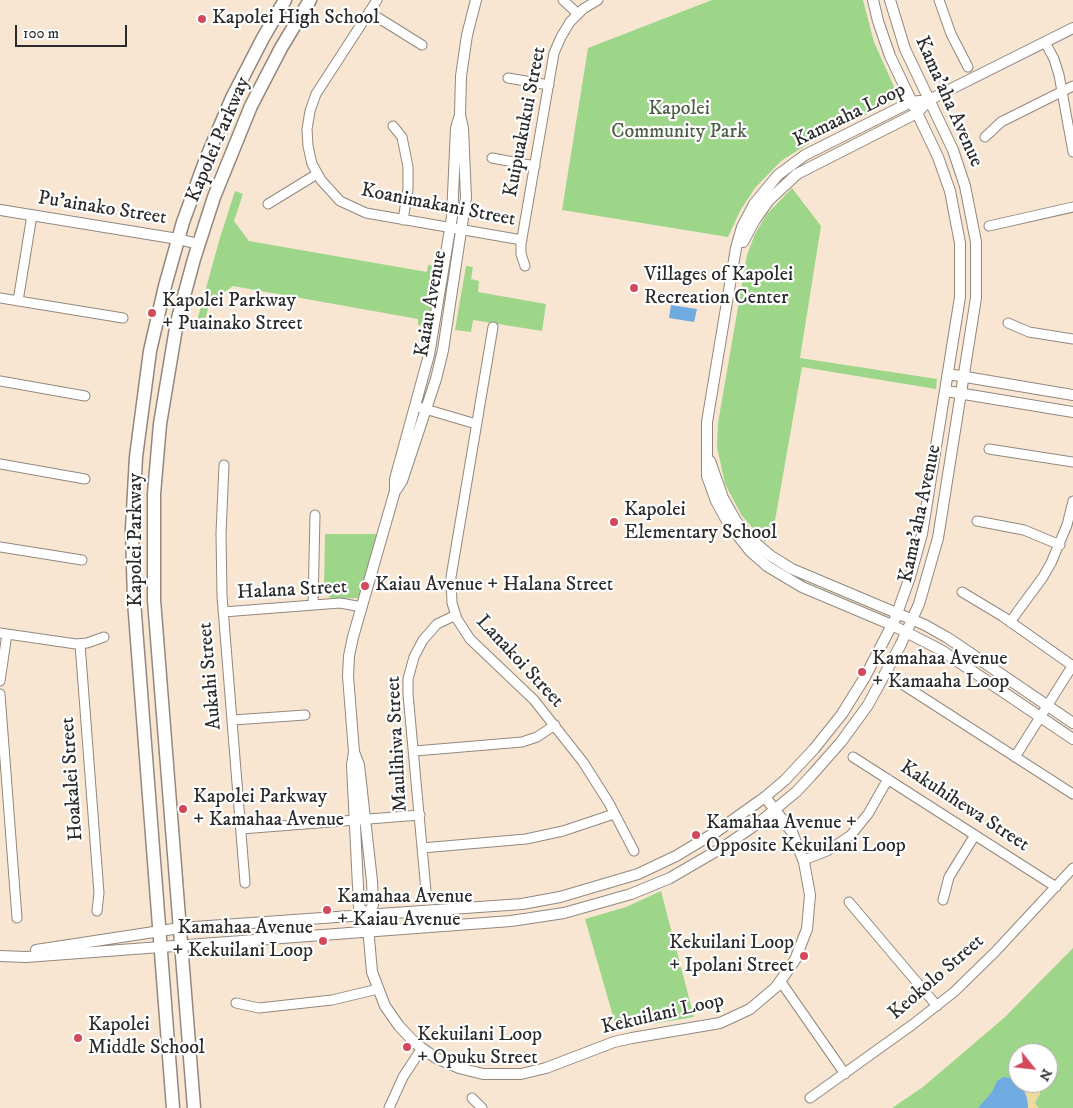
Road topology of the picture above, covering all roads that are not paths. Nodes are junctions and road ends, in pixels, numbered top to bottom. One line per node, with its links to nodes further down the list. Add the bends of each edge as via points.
1 (285, 0): 38 (main road, Kapolei Parkway, via 229,105 200,174)
2 (310, 0): 40 (main road, Kapolei Parkway, via 281,48 248,114 216,189)
3 (377, 0): 10 (street, Koanimakani Street)
4 (476, 0): 23 (street, Kaiau Avenue, via 463,55)
5 (563, 0): 11 (street)
6 (598, 0): 11 (street, Kuipuakukui Street)
7 (873, 0): 21 (street, Kama'aha Avenue, via 886,47)
8 (890, 0): 20 (street, Kama'aha Avenue, via 905,49)
9 (940, 0): 15 (street, via 951,34)
10 (369, 12): 14 (street); 29 (street, Koanimakani Street, via 316,94 310,111 308,146)
11 (578, 14): 17 (street, Kuipuakukui Street, via 557,45)
12 (1073, 28): 13 (street)
13 (1045, 42): 19 (street, via 1057,67); 20 (street)
14 (422, 45)
15 (968, 67)
16 (508, 78): 17 (street)
17 (549, 85): 28 (street, Kuipuakukui Street)
18 (1073, 86): 19 (street)
19 (1062, 91): 25 (street, via 1001,122); 26 (street)
20 (929, 100): 21 (street, Kamaaha Loop); 22 (street, Kamaaha Loop); 50 (street, Kama'aha Avenue, via 960,168 975,236 976,298)
21 (912, 102): 22 (street, Kama'aha Avenue); 41 (street, Kamaaha Loop, via 814,149 782,171 748,215)
22 (917, 113): 41 (street, Kamaaha Loop, via 808,168 787,182 761,210); 49 (street, Kama'aha Avenue, via 944,173 960,244 960,297)
23 (460, 115): 36 (street, Kaiau Avenue, via 456,128); 37 (street, Kaiau Avenue, via 466,182)
24 (393, 126): 34 (street, via 402,137 408,167)
25 (986, 137)
26 (1073, 152)
27 (492, 158): 28 (street)
28 (535, 166): 39 (street, Kuipuakukui Street)
29 (317, 174): 30 (street); 34 (street, Koanimakani Street, via 333,195 348,206)
30 (268, 204)
31 (1073, 207): 35 (street)
32 (0, 210): 33 (street, Pu'ainako Street)
33 (32, 216): 38 (street, Pu'ainako Street); 44 (street)
34 (403, 220): 36 (street, Koanimakani Street)
35 (989, 226)
36 (450, 227): 37 (street, Koanimakani Street); 56 (street, Kaiau Avenue)
37 (462, 229): 39 (street, Koanimakani Street); 56 (street, Kaiau Avenue, via 443,350)
38 (178, 239): 40 (street, Pu'ainako Street); 120 (main road, Kapolei Parkway, via 157,318 144,386 132,529 134,601)
39 (522, 240): 42 (street, Kuipuakukui Street)
40 (198, 244): 119 (main road, Kapolei Parkway, via 165,389 156,459 153,530 154,600)
41 (736, 254): 59 (street, Kamaaha Loop, via 707,422)
42 (524, 266)
43 (0, 298): 44 (street)
44 (18, 301): 45 (street)
45 (123, 318)
46 (1008, 323): 48 (street, via 1025,331)
47 (493, 327): 58 (street, Lanakoi Street)
48 (1073, 339)
49 (948, 374): 50 (street); 52 (street, Kama'aha Avenue)
50 (965, 377): 53 (street, Kama'aha Avenue); 54 (street)
51 (0, 381): 55 (street)
52 (946, 391): 53 (street); 75 (street, Kama'aha Avenue, via 922,534)
53 (962, 394): 57 (street); 77 (street, Kama'aha Avenue, via 938,538)
54 (1073, 395)
55 (85, 396)
56 (421, 407): 58 (street); 73 (street, Kaiau Avenue, via 395,479 396,491)
57 (1073, 412)
58 (476, 424): 76 (street, Lanakoi Street, via 451,577)
59 (706, 448): 75 (street, Kamaaha Loop, via 729,510 761,548 792,569); 79 (street, Kamaaha Loop, via 707,476 716,501 735,533 754,555 802,587)
60 (989, 449): 61 (street)
61 (1073, 462)
62 (0, 464): 64 (street)
63 (224, 465): 74 (street, Aukahi Street, via 221,533)
64 (85, 479)
65 (1073, 501): 68 (street)
66 (315, 515): 72 (street)
67 (977, 521): 68 (street, via 1024,530)
68 (1060, 544): 78 (street, via 1043,577)
69 (0, 547): 70 (street)
70 (82, 560)
71 (962, 592): 78 (street)
72 (313, 605): 73 (street, Halana Street, via 345,603); 74 (street, Halana Street)
73 (362, 606): 104 (street, Kaiau Avenue, via 348,666 354,752 352,765)
74 (223, 612): 91 (street, Aukahi Street)
75 (897, 614): 77 (street, Kamaaha Loop); 79 (street, Kama'aha Avenue)
76 (456, 615): 93 (street, Lanakoi Street, via 470,639 534,700); 95 (street, Maulihiwa Street, via 429,632 411,664 408,686)
77 (912, 620): 80 (street, Kama'aha Avenue); 88 (street, Kamaaha Loop, via 959,644)
78 (1010, 622): 84 (street)
79 (892, 626): 80 (street, Kamaaha Loop); 100 (street, Kama'aha Avenue, via 842,714 804,760)
80 (906, 632): 90 (street, Kamaaha Loop, via 951,656); 101 (street, Kama'aha Avenue, via 855,724 811,776)
81 (3, 634): 83 (street); 85 (street)
82 (104, 637): 83 (street)
83 (80, 644): 116 (street, Hoakalei Street, via 99,893)
84 (1073, 666): 88 (street)
85 (0, 681)
86 (902, 684): 96 (street)
87 (0, 694): 118 (street)
88 (1048, 705): 90 (street); 92 (street, Kamaaha Loop)
89 (305, 715): 91 (street)
90 (1040, 717): 94 (street, Kamaaha Loop); 96 (street)
91 (233, 720): 105 (street, Aukahi Street)
92 (1073, 723)
93 (555, 725): 95 (street, via 522,742); 102 (street, Lanakoi Street)
94 (1073, 739)
95 (415, 751): 103 (street, Maulihiwa Street)
96 (1015, 756): 99 (street)
97 (853, 757): 98 (street, Kakuhihewa Street)
98 (888, 779): 106 (street, Kakuhihewa Street); 109 (street, via 868,814 851,835 831,849)
99 (1073, 794)
100 (765, 797): 101 (street, Kekuilani Loop); 117 (street, Kama'aha Avenue, via 716,832 650,869 560,898)
101 (776, 810): 109 (street, Kekuilani Loop, via 792,832); 121 (street, Kama'aha Avenue, via 684,870 631,894 537,919)
102 (614, 814): 107 (street, via 563,832 526,839); 108 (street, Lanakoi Street)
103 (420, 815): 104 (street); 107 (street, Maulihiwa Street)
104 (359, 820): 105 (street); 117 (street, Kaiau Avenue, via 372,881 373,905); 117 (street, Kaiau Avenue, via 359,907)
105 (241, 829): 111 (street, Aukahi Street)
106 (975, 835): 112 (street, Kakuhihewa Street); 114 (street, via 949,877)
107 (422, 848): 113 (street, Maulihiwa Street)
108 (634, 851)
109 (804, 860): 125 (street, Kekuilani Loop, via 810,895 807,929 798,955)
110 (1073, 868): 112 (street, Keokolo Street)
111 (244, 884)
112 (1056, 887): 128 (street, Keokolo Street, via 981,966)
113 (426, 892)
114 (943, 900)
115 (849, 902): 128 (street)
116 (97, 911)
117 (367, 915): 119 (street, Kama'aha Avenue); 121 (street, Kekuilani Loop)
118 (17, 918)
119 (180, 928): 120 (street, Kama'aha Avenue); 122 (main road, Kapolei Parkway)
120 (159, 931): 123 (main road, Kapolei Parkway); 124 (street, Kama'aha Avenue)
121 (368, 931): 122 (street, Kama'aha Avenue); 126 (street, Kekuilani Loop, via 372,972)
122 (181, 945): 123 (street, Kama'aha Avenue); 134 (main road, Kapolei Parkway)
123 (161, 946): 124 (street, Kama'aha Avenue); 133 (main road, Kapolei Parkway)
124 (4, 956)
125 (781, 982): 129 (street, Kekuilani Loop, via 755,1006 720,1023 614,1042 521,1074 471,1072 447,1064); 130 (street)
126 (378, 989): 127 (street, via 339,999 259,1008); 129 (street, Kekuilani Loop, via 391,1016)
127 (236, 1004)
128 (937, 1006): 130 (street, Keokolo Street)
129 (422, 1048): 135 (street, via 403,1077)
130 (845, 1074): 132 (street, Keokolo Street)
131 (472, 1098): 136 (street)
132 (810, 1098)
133 (173, 1108)
134 (194, 1108)
135 (389, 1108)
136 (482, 1108)

